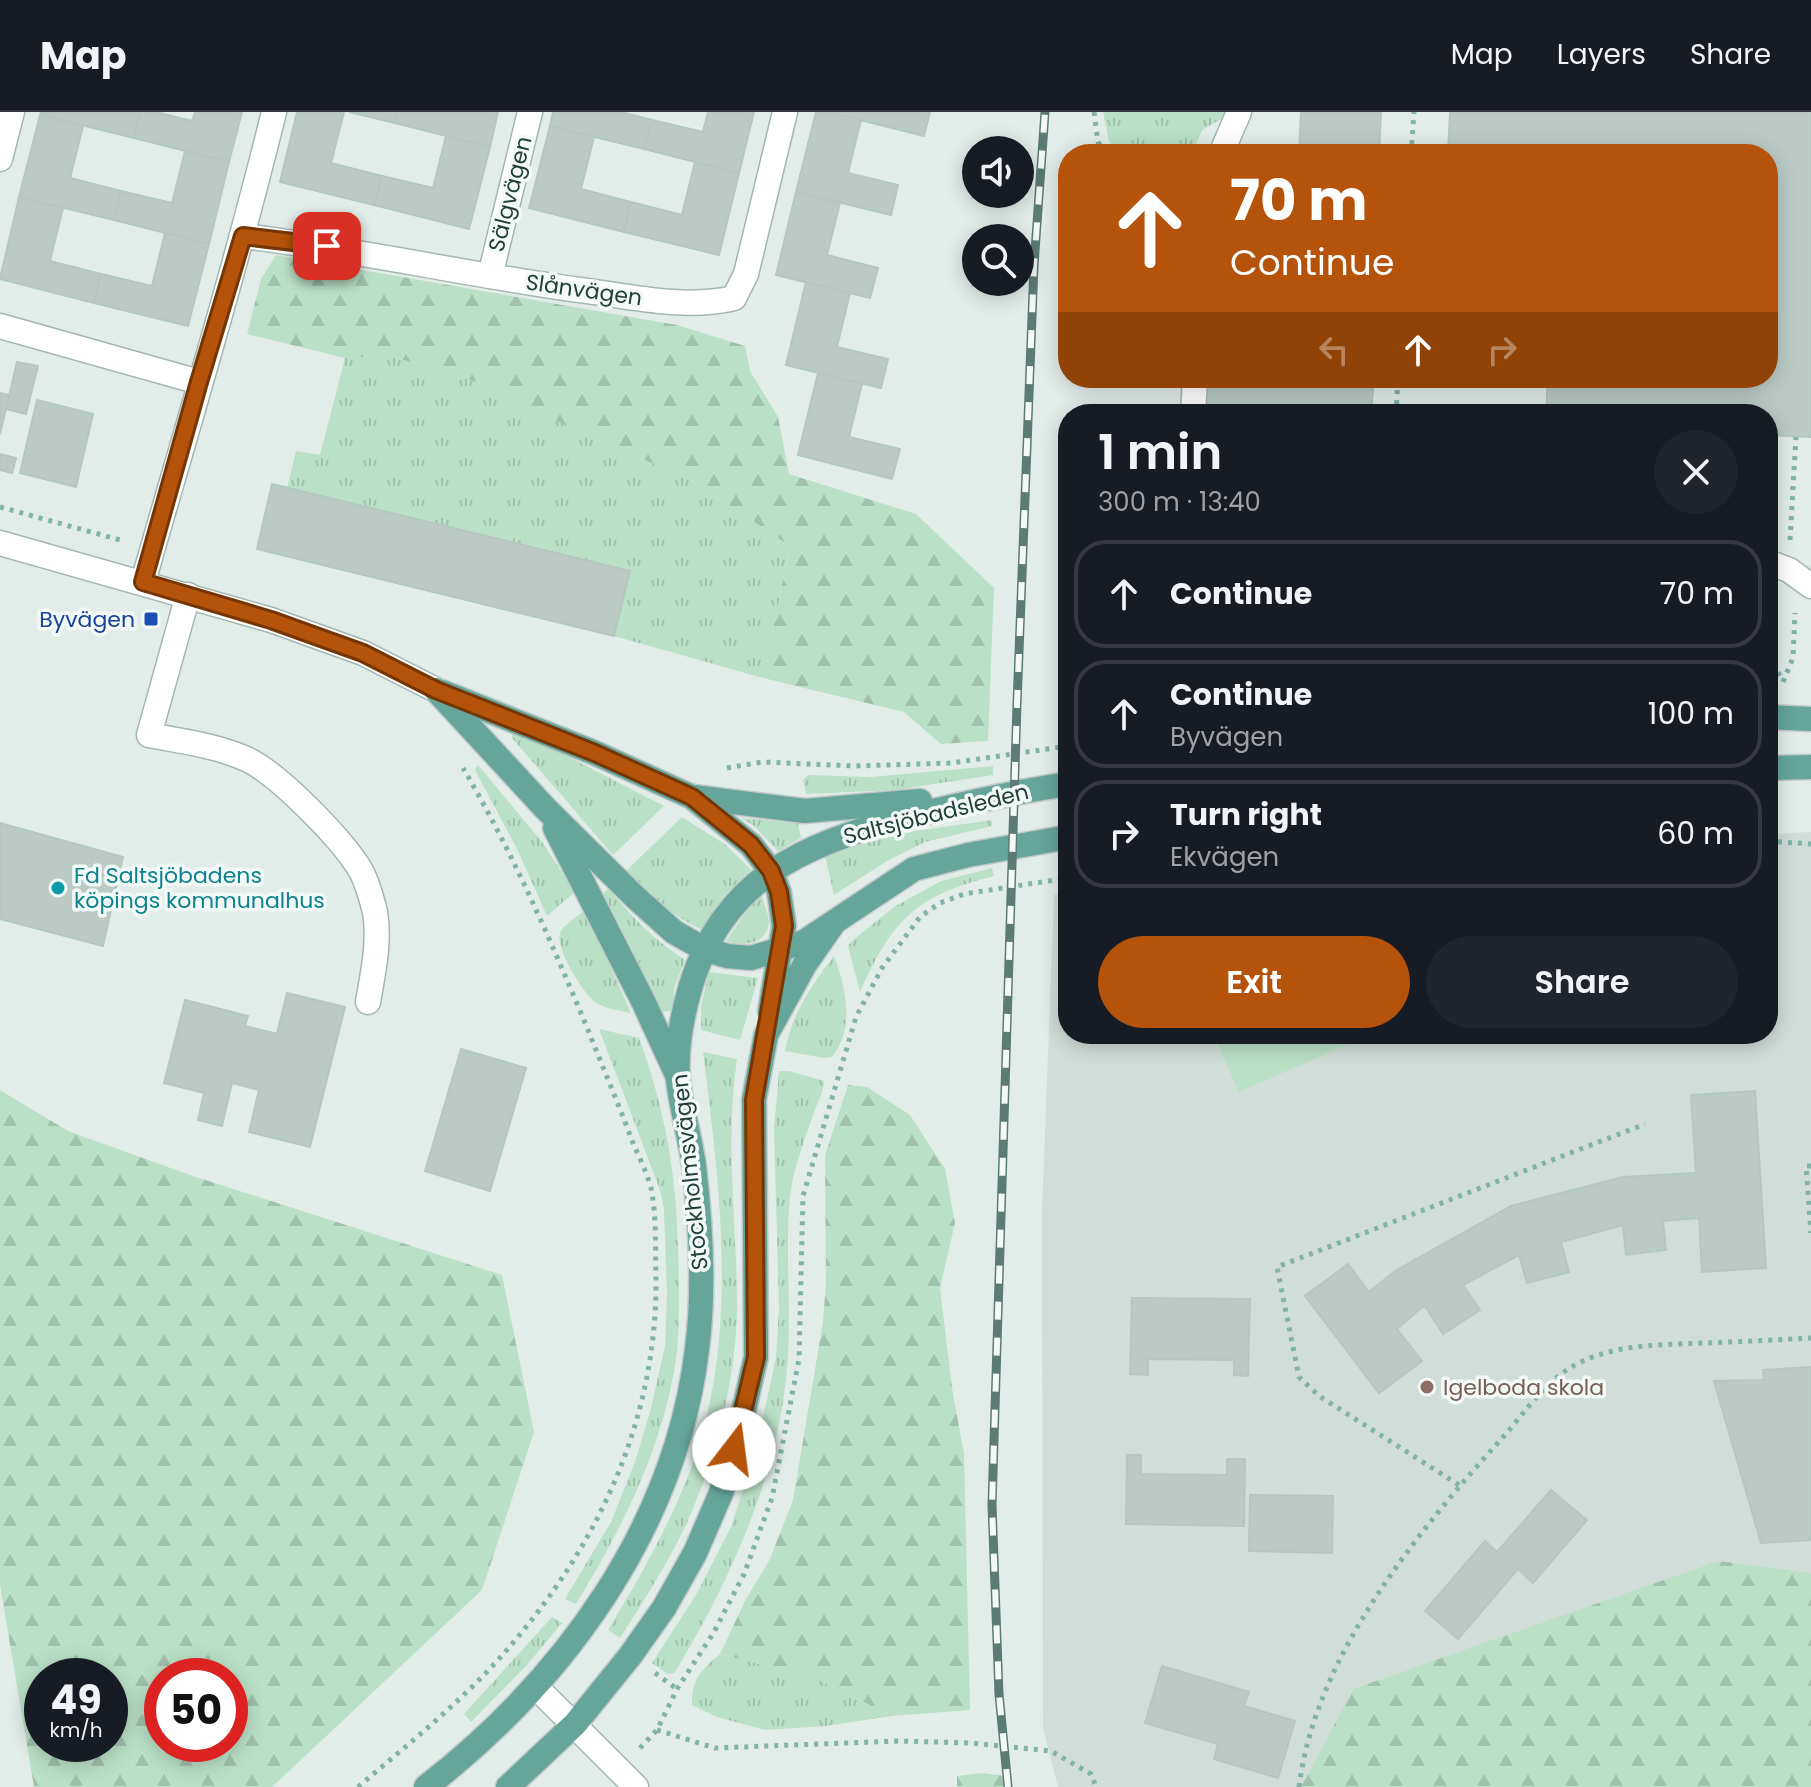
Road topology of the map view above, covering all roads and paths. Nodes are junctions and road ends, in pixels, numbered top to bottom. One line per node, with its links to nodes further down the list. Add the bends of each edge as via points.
1 (12, 112): 11 (street)
2 (274, 112): 12 (street)
3 (530, 112): 13 (street, Sälgvägen)
4 (785, 112): 13 (street, Slånvägen, via 746,274 734,298 679,303)
5 (1094, 112): 8 (path)
6 (1239, 112): 9 (street)
7 (1414, 112): 10 (path)
8 (1100, 144)
9 (1225, 144)
10 (1412, 144)
11 (0, 159)
12 (243, 236): 13 (street, Slånvägen); 15 (street)
13 (490, 276)
14 (0, 326): 15 (street)
15 (199, 382): 19 (street)
16 (1796, 437): 18 (path)
17 (0, 543): 19 (street)
18 (1778, 566): 20 (street); 22 (path, via 1795,606 1793,658 1783,682)
19 (143, 582): 21 (street)
20 (1811, 586)
21 (188, 595): 23 (street, via 363,653); 43 (street, via 149,735 246,758 296,796 336,838 362,872 375,912 377,950)
22 (1778, 673)
23 (436, 690): 33 (main road); 34 (main road)
24 (1778, 717): 25 (main road)
25 (1811, 719)
26 (1058, 747): 29 (path, via 951,763 762,762)
27 (457, 758): 55 (path, via 546,932 651,1187 656,1292 651,1360 632,1440 608,1502 549,1599 449,1710)
28 (1811, 767): 30 (main road)
29 (724, 768)
30 (1778, 768)
31 (1058, 785): 32 (main road, Saltsjöbadsleden)
32 (1017, 791): 33 (main road, via 805,811); 38 (main road, Saltsjöbadsleden, via 859,829 814,846)
33 (692, 797): 38 (main road, via 751,845)
34 (545, 808): 41 (main road, via 674,932); 46 (main road)
35 (1058, 839): 40 (main road, via 914,869)
36 (1778, 842): 37 (path)
37 (1811, 844)
38 (771, 871): 41 (main road, Saltsjöbadsleden, via 740,898); 42 (main road, via 784,926)
39 (1058, 880): 45 (path, via 964,894 920,917 882,968 856,1017)
40 (833, 924): 42 (main road); 44 (main road)
41 (704, 949): 42 (main road, via 751,958); 46 (main road, Stockholmsvägen, via 686,1001)
42 (780, 951): 44 (main road)
43 (368, 1002)
44 (766, 1035): 54 (main road, via 754,1100 756,1357 740,1427 721,1493 680,1580 630,1656)
45 (840, 1070)
46 (678, 1078): 52 (main road, Stockholmsvägen, via 694,1166 701,1292 687,1413 665,1478 609,1592)
47 (1645, 1124): 51 (path, via 1277,1267 1299,1377 1319,1396)
48 (1811, 1166): 49 (path, via 1806,1166)
49 (1811, 1233)
50 (1811, 1338): 51 (path, via 1644,1346 1589,1358 1553,1381)
51 (1459, 1485): 60 (path, via 1371,1603 1331,1677 1302,1758)
52 (536, 1687): 54 (street); 56 (main road, Stockholmsvägen)
53 (677, 1689): 59 (path, via 657,1730 715,1748 898,1741 1051,1751 1091,1774)
54 (575, 1724): 57 (main road); 58 (street)
55 (358, 1787)
56 (426, 1787)
57 (508, 1787)
58 (636, 1787)
59 (1096, 1787)
60 (1299, 1787)

